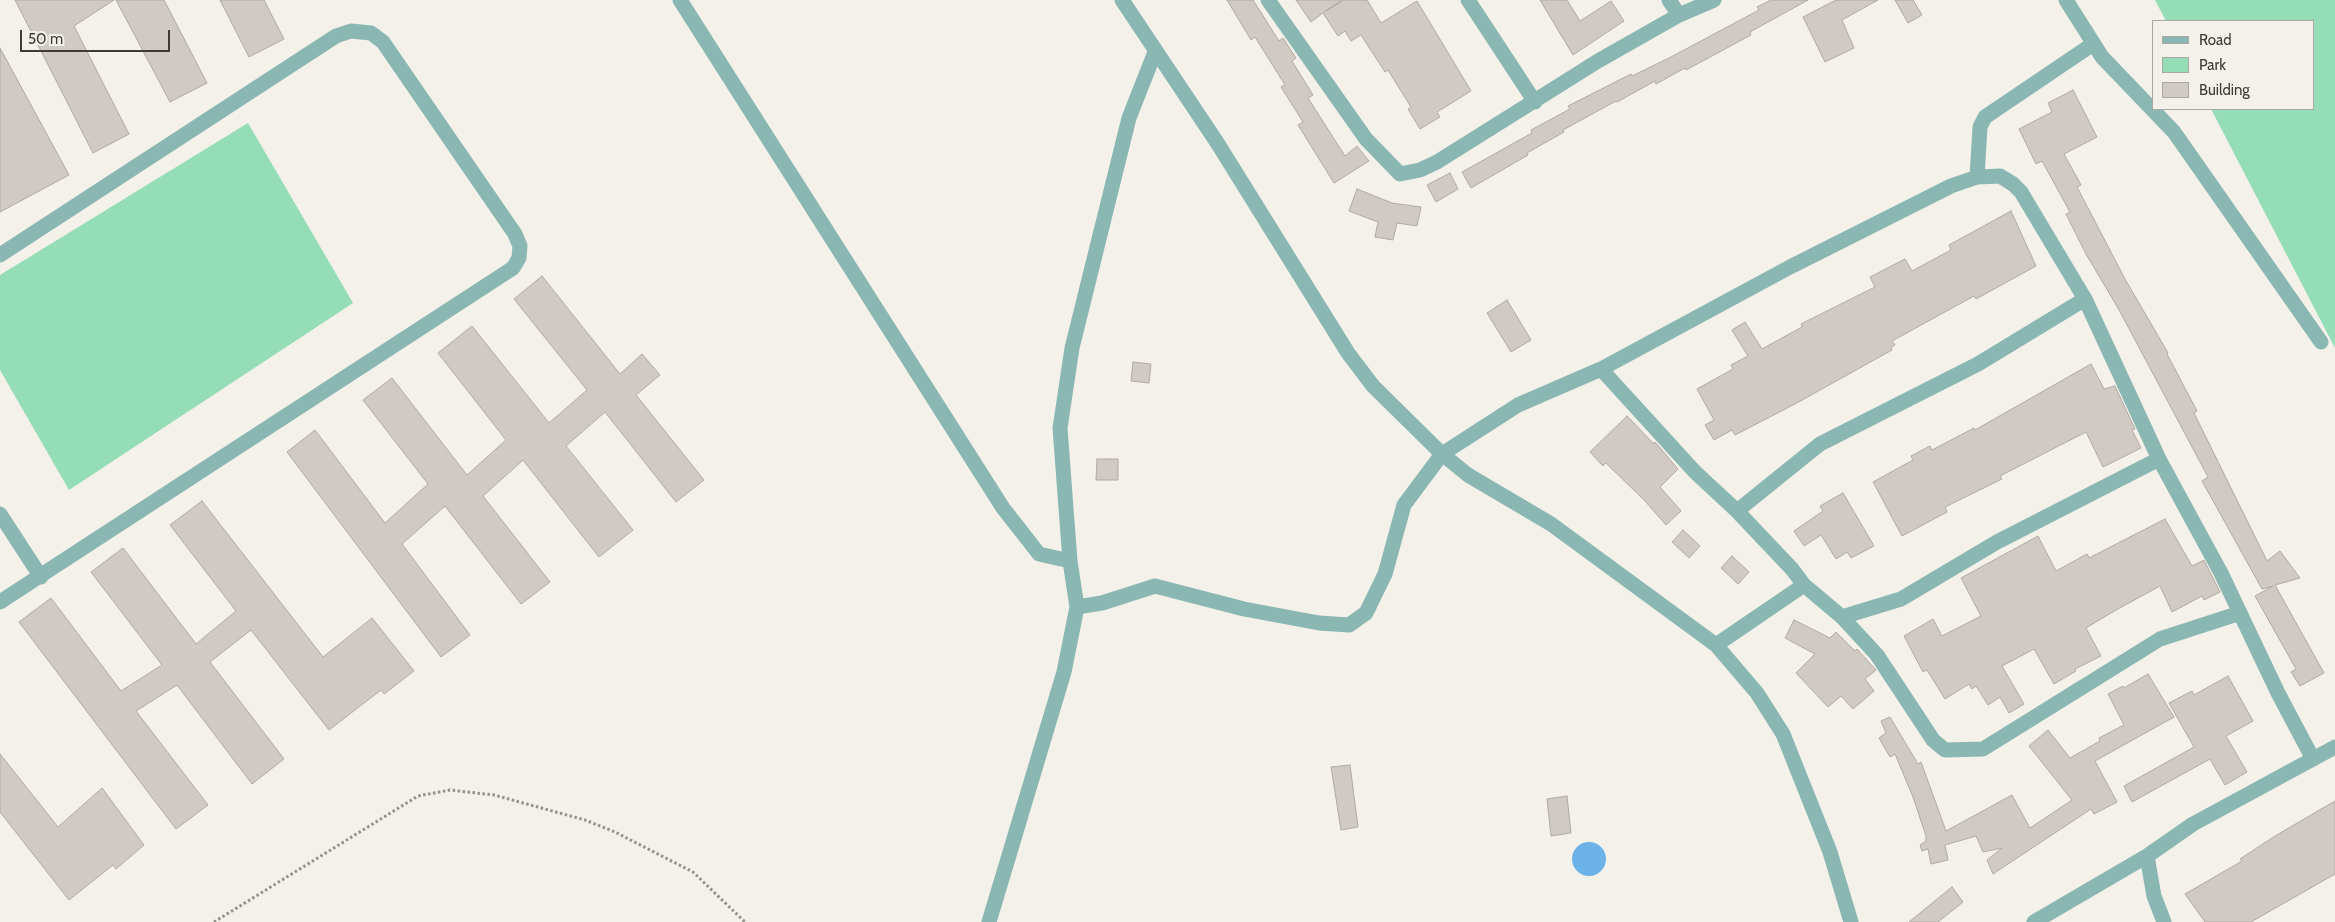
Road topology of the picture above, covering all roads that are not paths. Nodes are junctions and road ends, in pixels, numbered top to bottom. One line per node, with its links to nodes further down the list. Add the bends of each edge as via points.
1 (680, 0): 23 (street, via 1003,508 1039,554)
2 (1122, 0): 10 (street)
3 (1268, 0): 11 (street, via 1366,139 1400,174 1437,162)
4 (1468, 0): 11 (street)
5 (1669, 0): 8 (street)
6 (1714, 0): 8 (street)
7 (2066, 0): 9 (street)
8 (1679, 15): 11 (street, via 1598,61)
9 (2094, 44): 12 (street, via 2102,57); 14 (street, via 1986,116 1980,127)
10 (1155, 52): 19 (street, via 1218,144 1348,352 1373,386); 23 (street, via 1129,118 1072,348 1060,428)
11 (1535, 102)
12 (2152, 109)
13 (2153, 110): 17 (street, via 2174,132)
14 (1977, 177): 16 (street, via 2000,176 2013,184); 18 (street, via 1951,186 1790,267)
15 (0, 255): 24 (street, via 336,36 351,31 371,33 383,42 515,234 520,246 519,258 513,268)
16 (2085, 300): 20 (street); 21 (street, via 1978,364 1820,444)
17 (2321, 342)
18 (1601, 368): 19 (street, via 1518,405); 21 (street, via 1695,472)
19 (1442, 454): 27 (street, via 1404,505 1385,574 1366,613 1350,626 1244,609 1154,586 1102,603); 30 (street, via 1468,475 1551,524)
20 (2159, 459): 28 (street); 29 (street, via 1997,542 1901,599)
21 (1737, 511): 25 (street)
22 (0, 514): 24 (street)
23 (1070, 561): 27 (street)
24 (41, 577): 26 (street)
25 (1804, 585): 29 (street); 30 (street)
26 (0, 602)
27 (1077, 607): 34 (street, via 1064,672)
28 (2240, 613): 29 (street, via 2160,639 1982,749 1945,750 1933,740 1877,655); 32 (street)
29 (1842, 617)
30 (1716, 645): 35 (street, via 1757,693 1783,734 1830,852)
31 (2335, 747): 32 (street)
32 (2313, 759): 33 (street, via 2193,824)
33 (2147, 856): 36 (street); 37 (street, via 2154,896)
34 (989, 922)
35 (1851, 922)
36 (2034, 922)
37 (2164, 922)

